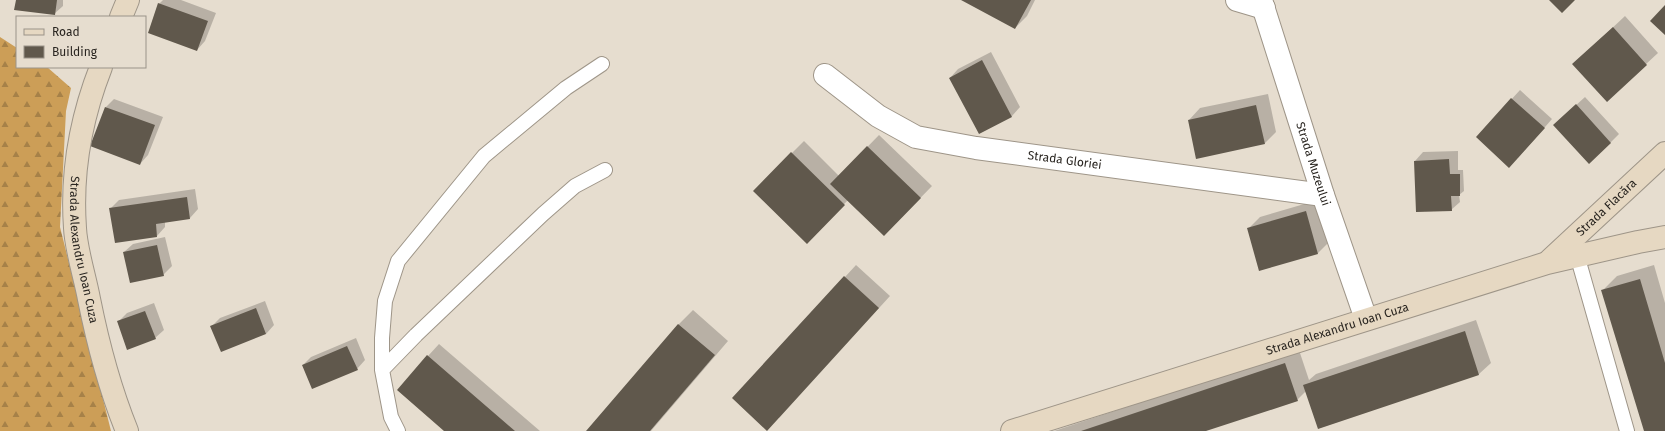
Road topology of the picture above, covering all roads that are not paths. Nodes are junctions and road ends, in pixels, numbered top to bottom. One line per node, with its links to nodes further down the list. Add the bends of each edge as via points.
1 (128, 0): 4 (main road)
2 (1237, 0): 3 (street, Strada Muzeului)
3 (1263, 4): 10 (street, Strada Muzeului)
4 (121, 16)
5 (602, 64): 15 (lane, via 566,88 484,156 398,260 385,301)
6 (101, 68): 16 (main road, Strada Alexandru Ioan Cuza, via 90,95 80,134 75,176 75,229 98,343)
7 (825, 75): 10 (street, Strada Gloriei, via 878,116 916,136 976,148)
8 (1665, 153): 13 (main road, Strada Flacăra)
9 (605, 170): 15 (lane, via 576,186 543,214)
10 (1323, 195): 14 (street, Strada Muzeului)
11 (1665, 237): 12 (main road, Strada Alexandru Ioan Cuza)
12 (1577, 255): 13 (main road, Strada Alexandru Ioan Cuza); 19 (lane)
13 (1547, 263): 14 (main road, Strada Alexandru Ioan Cuza)
14 (1366, 319): 18 (main road, Strada Alexandru Ioan Cuza)
15 (382, 370): 17 (lane, via 391,417)
16 (127, 431)
17 (398, 431)
18 (1012, 431)
19 (1627, 431)

